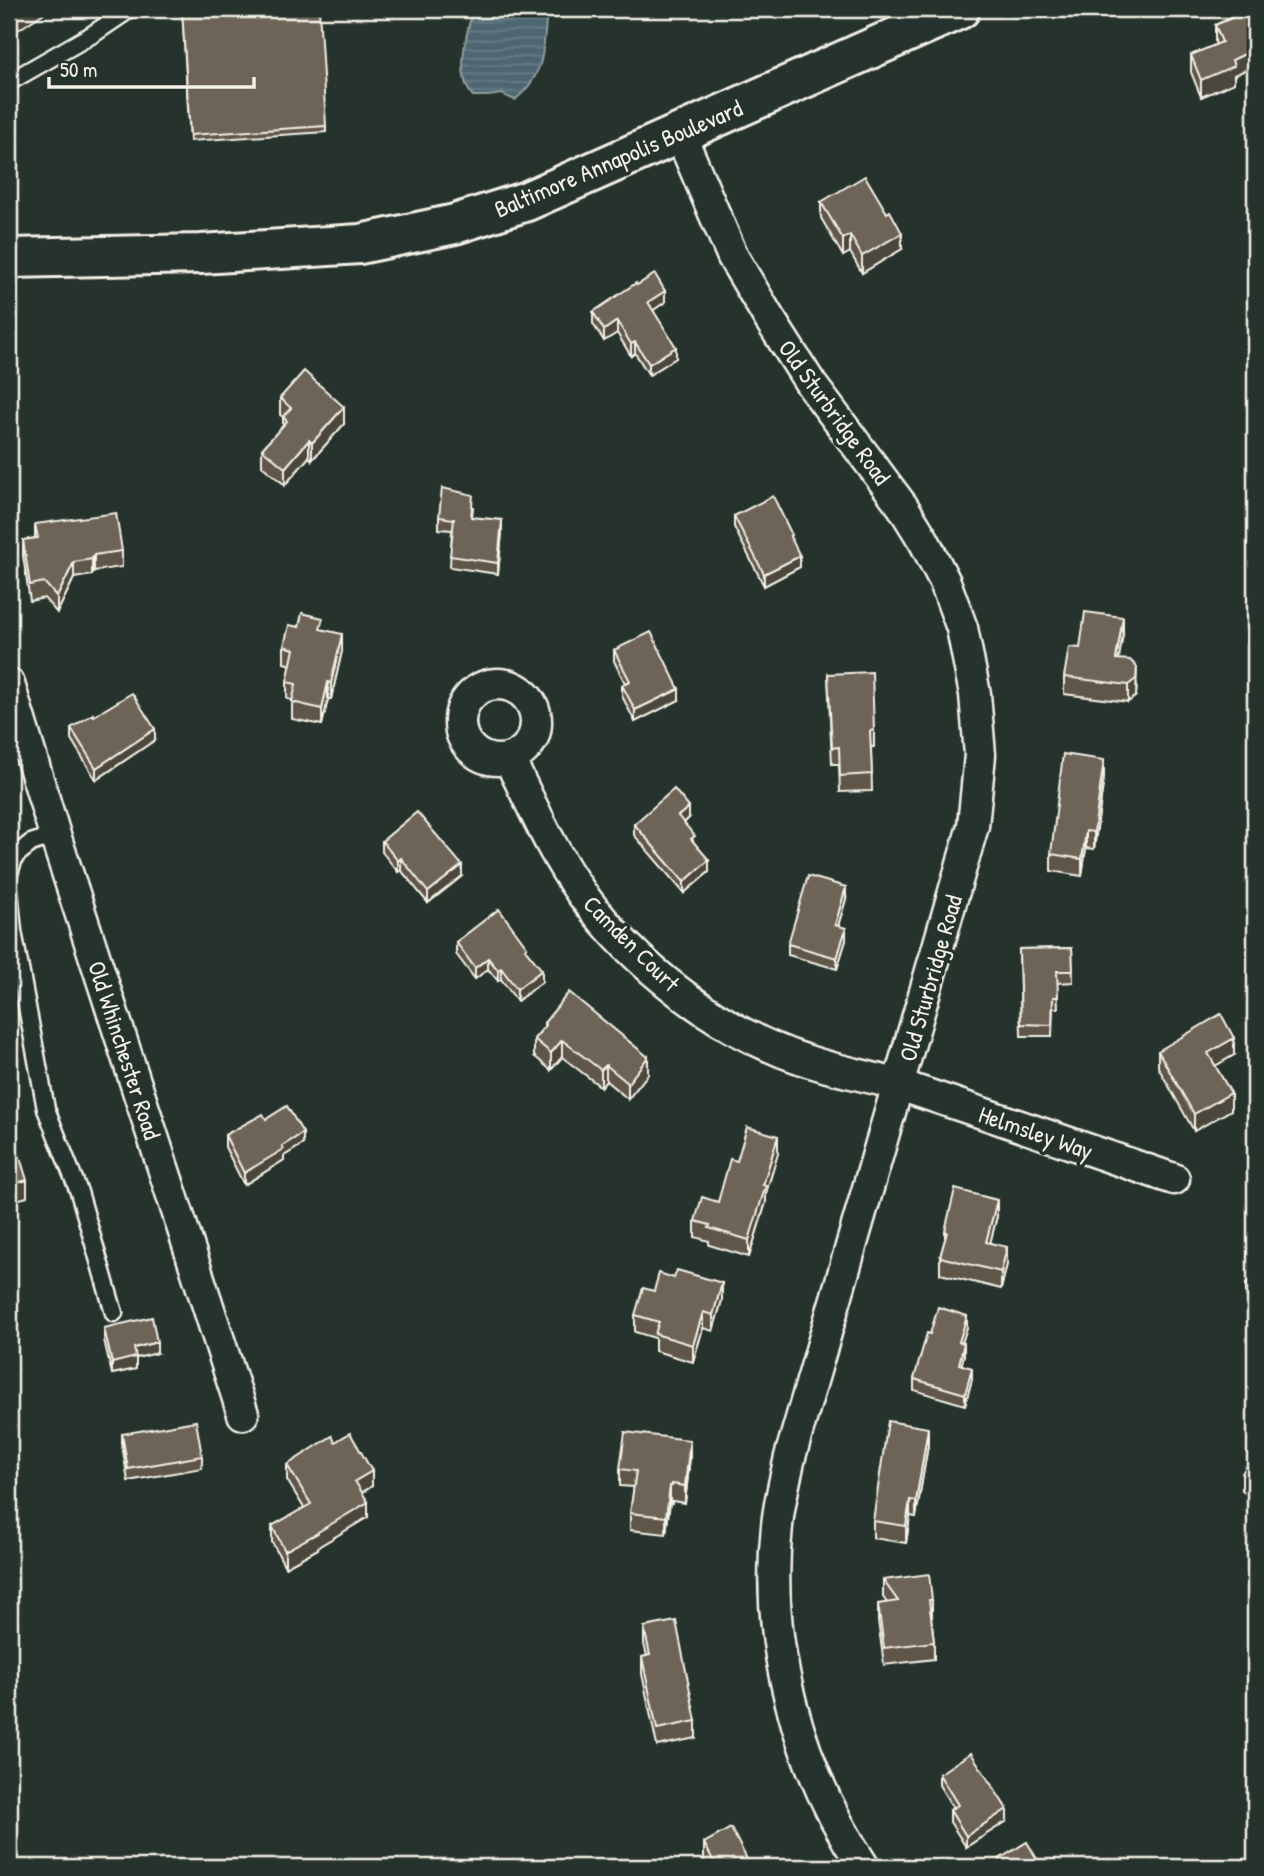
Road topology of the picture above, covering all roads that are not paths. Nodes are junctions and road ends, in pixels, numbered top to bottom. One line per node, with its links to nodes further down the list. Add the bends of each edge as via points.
1 (130, 9): 3 (lane)
2 (960, 9): 4 (street, Baltimore Annapolis Boulevard)
3 (9, 82)
4 (680, 134): 5 (street, Baltimore Annapolis Boulevard, via 527,201 455,224 360,244 201,254); 11 (street, Old Sturbridge Road, via 733,257 811,384 924,541 962,628 975,694 979,755 973,826)
5 (9, 258)
6 (9, 684): 8 (street, Old Whinchester Road)
7 (509, 759): 11 (street, Camden Court, via 552,846 582,893 651,969 743,1033 804,1060)
8 (55, 835): 9 (lane, via 31,843 15,856); 14 (street, Old Whinchester Road)
9 (9, 873)
10 (9, 890): 13 (lane, via 46,1109 79,1192)
11 (898, 1085): 12 (street, Helmsley Way); 15 (street, Old Sturbridge Road, via 790,1457 777,1525 774,1590 782,1662 797,1727 825,1801)
12 (1174, 1179)
13 (114, 1313)
14 (243, 1415)
15 (864, 1867)

